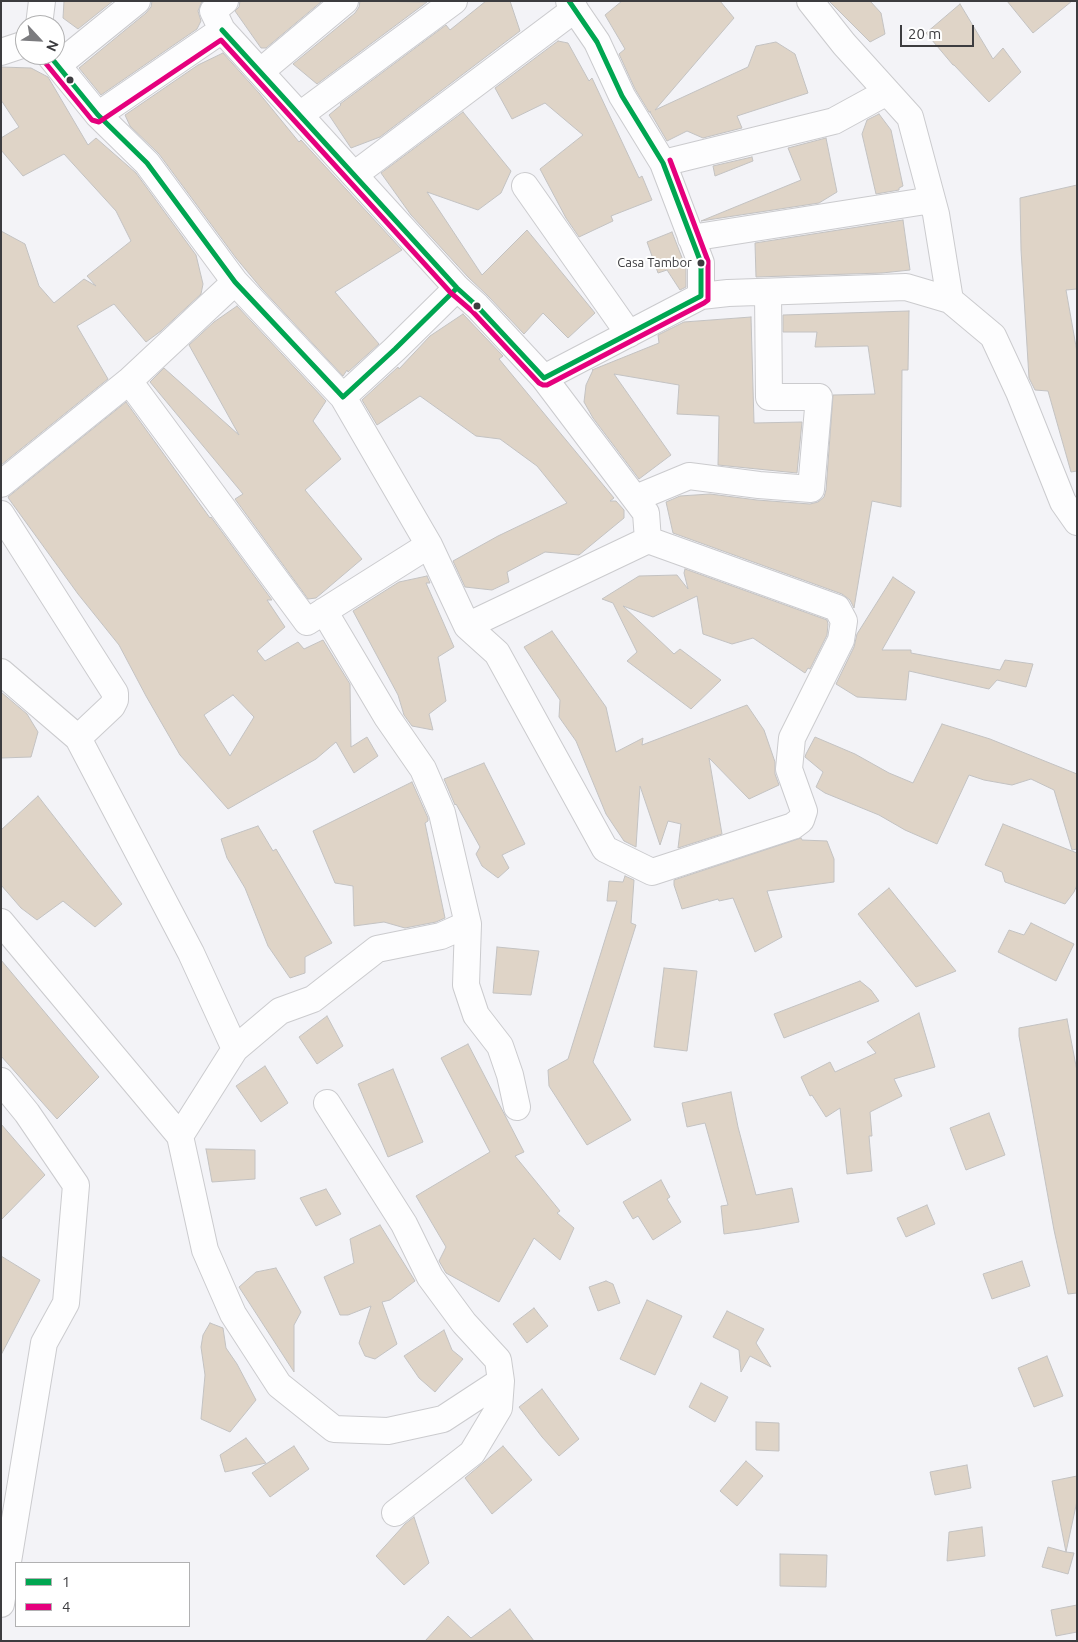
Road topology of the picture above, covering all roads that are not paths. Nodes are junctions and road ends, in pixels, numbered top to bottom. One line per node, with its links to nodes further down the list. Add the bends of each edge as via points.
1 (137, 1): 10 (street)
2 (225, 1): 7 (street, via 213,11)
3 (345, 1): 12 (street)
4 (454, 1): 15 (street)
5 (810, 1): 13 (street)
6 (572, 5): 16 (street); 17 (street)
7 (222, 30): 12 (street); 14 (street)
8 (15, 47): 9 (street)
9 (1, 52)
10 (65, 52)
11 (58, 65): 14 (street)
12 (260, 72): 15 (street)
13 (887, 92): 16 (street, via 834,121); 19 (street, via 910,117)
14 (98, 115): 21 (street, via 147,163)
15 (300, 115): 17 (street)
16 (663, 163): 20 (street)
17 (354, 175): 22 (street)
18 (525, 186): 26 (street)
19 (932, 200): 20 (street); 25 (street)
20 (690, 238): 24 (street, via 701,263)
21 (234, 282): 28 (street); 29 (street)
22 (457, 288): 27 (street); 29 (street)
23 (768, 293): 24 (street); 25 (street, via 906,287); 31 (street, via 770,397 819,397 811,489 689,476)
24 (702, 296): 26 (street)
25 (950, 300): 33 (street, via 992,336 1063,502)
26 (629, 334): 27 (street)
27 (544, 378): 31 (street)
28 (129, 381): 30 (street); 36 (street, via 307,622)
29 (343, 397): 35 (street)
30 (1, 484)
31 (636, 498): 34 (street, via 646,512)
32 (1, 514): 39 (street, via 115,693 112,706)
33 (1077, 522)
34 (648, 540): 37 (street); 37 (street, via 836,608 844,621 841,640 792,738 789,768 804,811 801,820 793,826 652,872 605,849 497,653)
35 (429, 545): 36 (street); 37 (street)
36 (324, 612): 41 (street, via 387,718 423,769 442,813)
37 (466, 626)
38 (1, 672): 39 (street)
39 (78, 738): 42 (street, via 191,953)
40 (1, 922): 46 (street)
41 (468, 924): 42 (street, via 441,936 377,949 313,999 280,1011); 45 (street, via 466,985 476,1015 500,1046)
42 (235, 1048): 46 (street)
43 (1, 1081): 49 (street, via 28,1113 76,1185 66,1303 44,1343)
44 (327, 1103): 47 (street, via 404,1224 430,1277 464,1323 498,1360)
45 (517, 1106)
46 (180, 1136): 47 (street, via 206,1250 233,1314 279,1385 334,1429 388,1432 443,1419)
47 (501, 1381): 48 (street, via 499,1408 472,1452)
48 (395, 1512)
49 (1, 1604)

